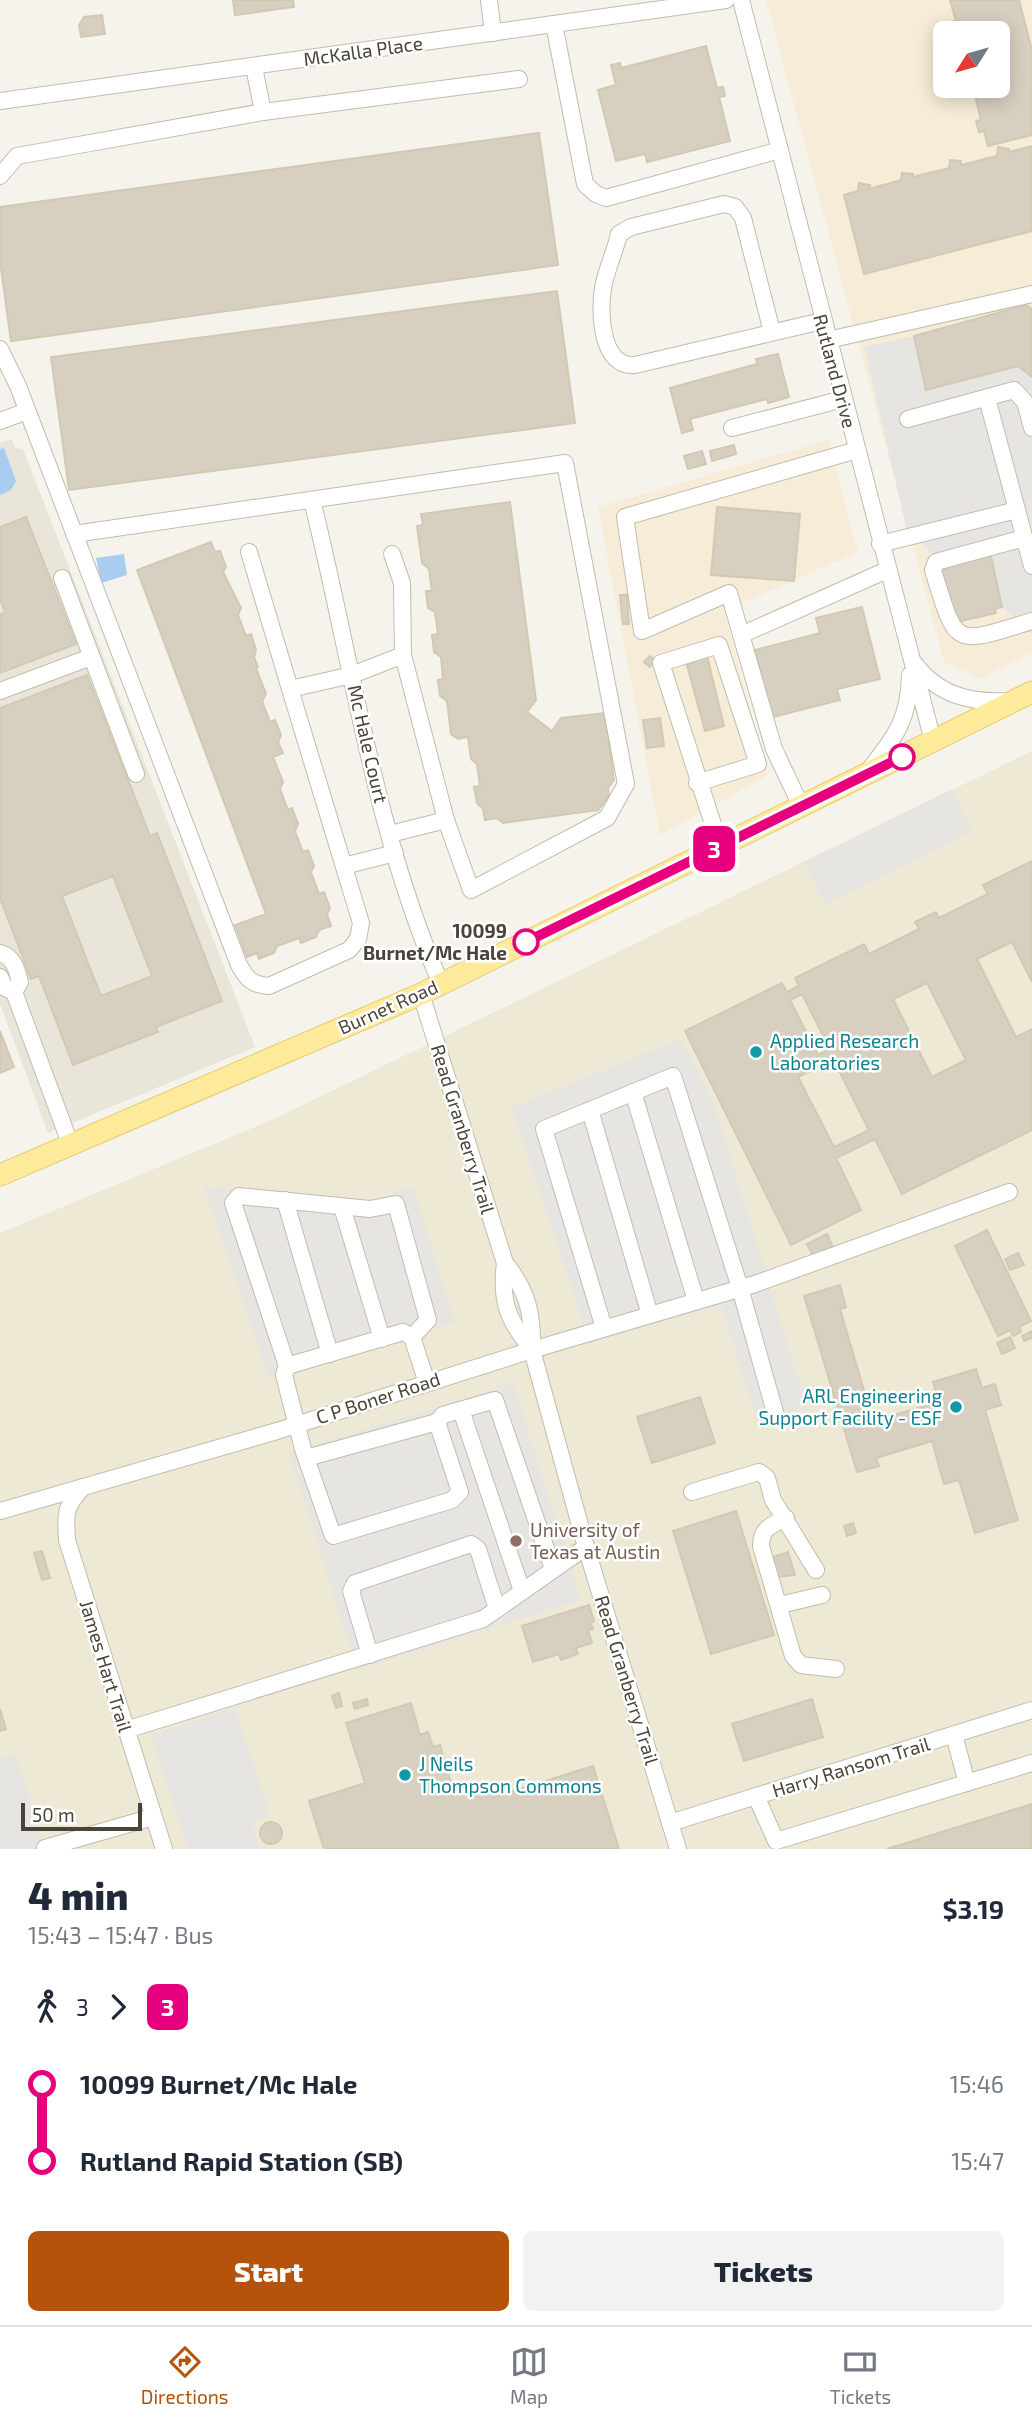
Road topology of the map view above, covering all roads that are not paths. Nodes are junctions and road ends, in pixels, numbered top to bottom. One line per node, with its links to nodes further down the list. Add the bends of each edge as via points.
1 (489, 0): 5 (street)
2 (726, 0): 4 (street, McKalla Place)
3 (741, 0): 10 (street, Rutland Drive)
4 (554, 24): 5 (street, McKalla Place); 10 (street, via 585,184 596,194 606,198)
5 (493, 33): 6 (street, McKalla Place)
6 (254, 67): 8 (street, McKalla Place); 9 (street)
7 (519, 79): 9 (street)
8 (0, 101)
9 (263, 112): 11 (street, via 17,156)
10 (780, 150): 13 (street, Rutland Drive)
11 (0, 176)
12 (1032, 294): 15 (street)
13 (822, 321): 14 (street); 15 (street, Rutland Drive)
14 (772, 332): 14 (street, via 743,218 736,207 724,204 619,234 603,289 605,339 612,356 625,366)
15 (828, 340): 18 (street, Rutland Drive)
16 (0, 349): 19 (street)
17 (987, 398): 20 (street); 23 (street, via 1014,390 1025,402); 26 (street)
18 (844, 399): 22 (street); 24 (street, Rutland Drive)
19 (27, 411): 21 (street); 27 (street)
20 (908, 419)
21 (0, 421)
22 (732, 428)
23 (1032, 428)
24 (857, 450): 29 (street, Rutland Drive); 36 (street, via 625,517 642,631 729,593)
25 (312, 500): 27 (street); 40 (street, Mc Hale Court); 49 (street, via 565,463 626,784 607,818 471,890)
26 (1017, 510): 28 (street); 29 (street)
27 (74, 534): 53 (street, via 247,979 269,986 349,950 358,939 361,923)
28 (1024, 538): 32 (street); 35 (street, via 936,562 933,570 951,628 962,636 979,637)
29 (880, 544): 33 (street, Rutland Drive)
30 (249, 552): 41 (street)
31 (392, 554): 37 (street, via 402,583)
32 (1032, 566)
33 (887, 570): 36 (street); 39 (street, Rutland Drive)
34 (62, 578): 38 (street)
35 (1032, 621)
36 (741, 635): 48 (street, via 774,749)
37 (403, 655): 40 (street); 49 (street)
38 (91, 657): 42 (street); 45 (street)
39 (910, 658): 43 (street, via 930,682 956,696 989,702); 44 (street, Rutland Drive); 46 (street, via 906,715)
40 (352, 675): 41 (street); 50 (street, Mc Hale Court)
41 (290, 689): 53 (street)
42 (0, 691)
43 (1023, 696): 44 (main road, Burnet Road)
44 (933, 741): 46 (main road, Burnet Road)
45 (136, 774)
46 (866, 774): 48 (main road, Burnet Road)
47 (697, 783): 47 (street, via 661,663 719,645 758,764); 51 (street)
48 (801, 806): 51 (main road, Burnet Road)
49 (446, 820): 50 (street)
50 (390, 834): 52 (street, Mc Hale Court)
51 (720, 846): 56 (main road, Burnet Road)
52 (395, 853): 53 (street); 56 (street, Mc Hale Court, via 422,941)
53 (344, 866)
54 (0, 953): 57 (street, via 12,960 17,971 20,982)
55 (0, 977): 57 (street, via 5,988)
56 (441, 984): 58 (main road, Burnet Road)
57 (15, 992): 61 (street)
58 (421, 994): 61 (main road, Burnet Road); 72 (street, Read Granberry Trail, via 505,1264 522,1283 533,1318)
59 (633, 1093): 60 (street); 66 (street, via 673,1076); 67 (street)
60 (590, 1110): 68 (street); 69 (street, via 544,1129)
61 (72, 1146): 62 (main road, Burnet Road)
62 (0, 1175)
63 (1009, 1192): 66 (street, C P Boner Road)
64 (285, 1200): 65 (street); 73 (street); 74 (street, via 239,1196 233,1203)
65 (342, 1207): 70 (street, via 370,1209 396,1204 428,1320); 71 (street)
66 (747, 1286): 67 (street, C P Boner Road); 77 (street)
67 (696, 1301): 68 (street, C P Boner Road)
68 (650, 1315): 69 (street, C P Boner Road)
69 (604, 1328): 72 (street, C P Boner Road)
70 (412, 1336): 71 (street, via 403,1332); 75 (street)
71 (382, 1339): 73 (street)
72 (531, 1349): 75 (street, C P Boner Road); 85 (street, Read Granberry Trail)
73 (330, 1353): 74 (street)
74 (287, 1366): 79 (street, via 284,1375)
75 (427, 1383): 79 (street, C P Boner Road)
76 (461, 1410): 78 (street, via 443,1415); 86 (street, via 495,1400); 88 (street)
77 (776, 1416)
78 (437, 1422): 80 (street); 80 (street, via 460,1492 452,1500 333,1536)
79 (298, 1424): 80 (street); 81 (street, C P Boner Road)
80 (306, 1458)
81 (84, 1486): 83 (street, C P Boner Road); 95 (street, James Hart Trail, via 68,1504 67,1540)
82 (692, 1492): 84 (street, via 759,1472 767,1478 773,1500)
83 (0, 1511)
84 (786, 1518): 87 (street); 90 (street, via 761,1534)
85 (586, 1548): 86 (street); 101 (street, Read Granberry Trail)
86 (553, 1569): 88 (street)
87 (816, 1570)
88 (522, 1591): 91 (street)
89 (822, 1595): 90 (street)
90 (780, 1605): 93 (street, via 793,1656 801,1665)
91 (497, 1609): 92 (street, via 483,1619); 92 (street, via 478,1549 471,1544 355,1583 351,1591)
92 (370, 1655): 95 (street)
93 (836, 1669)
94 (1032, 1710): 96 (street, Harry Ransom Trail)
95 (126, 1730): 100 (street, James Hart Trail)
96 (954, 1735): 98 (street); 99 (street, Harry Ransom Trail)
97 (1032, 1763): 98 (street)
98 (967, 1783): 99 (street, via 776,1840)
99 (756, 1796): 101 (street, Harry Ransom Trail)
100 (153, 1817): 102 (street); 103 (street, James Hart Trail)
101 (670, 1823): 104 (street, Read Granberry Trail)
102 (45, 1849)
103 (164, 1849)
104 (678, 1849)

